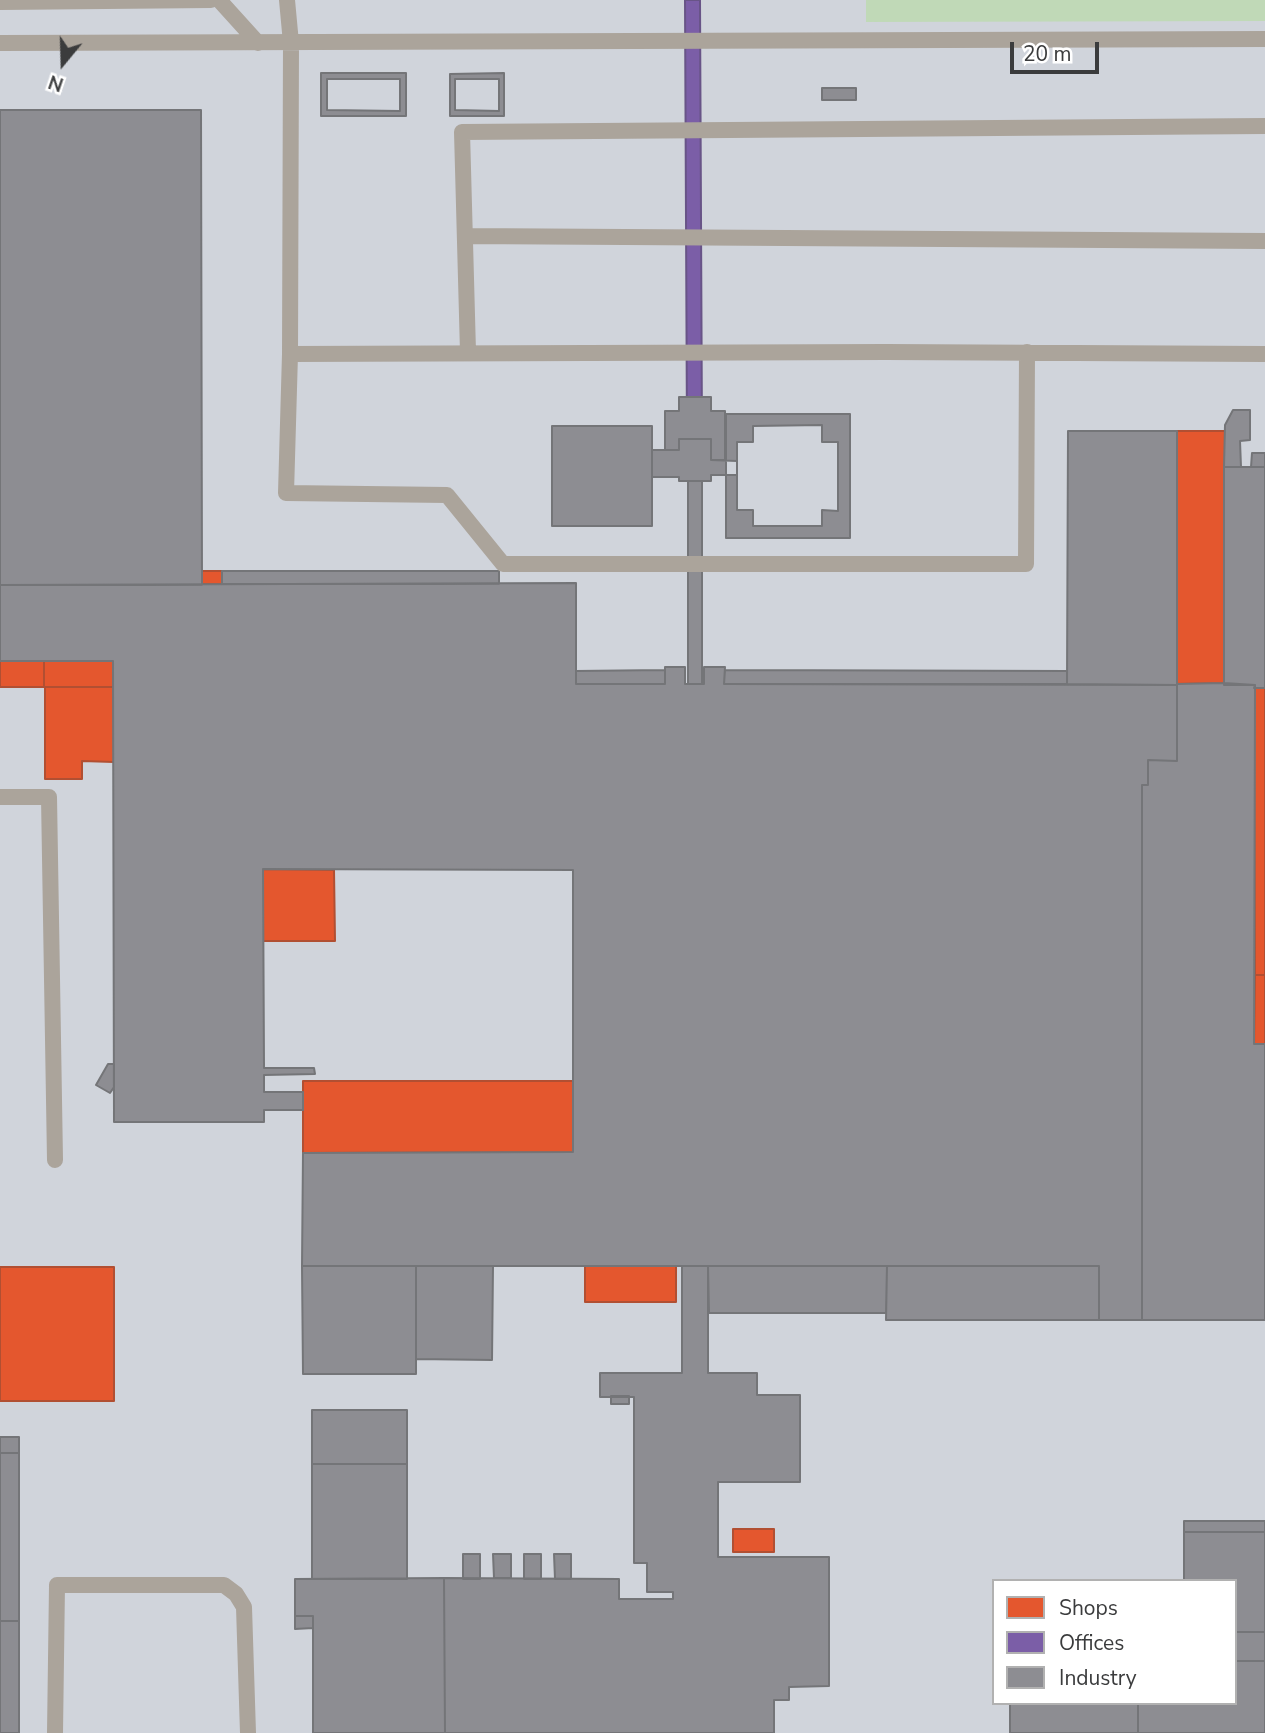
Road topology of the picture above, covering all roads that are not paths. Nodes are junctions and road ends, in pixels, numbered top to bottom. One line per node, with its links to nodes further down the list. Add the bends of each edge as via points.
1 (211, 0): 4 (lane)
2 (219, 0): 7 (lane)
3 (288, 0): 8 (lane)
4 (0, 2)
5 (1265, 39): 8 (lane)
6 (0, 43): 7 (lane)
7 (258, 43): 8 (lane)
8 (291, 43): 14 (lane)
9 (1265, 126): 10 (lane, via 462,132)
10 (465, 236): 11 (lane); 12 (lane)
11 (1265, 241)
12 (468, 352): 13 (lane); 14 (lane)
13 (1027, 352): 14 (lane, via 1027,564 503,564 447,495 286,493); 15 (lane)
14 (290, 354)
15 (1265, 354)
16 (0, 797): 17 (lane, via 49,797)
17 (55, 1160)
18 (55, 1733): 19 (lane, via 57,1585 224,1585 236,1594 244,1607)
19 (248, 1733)

